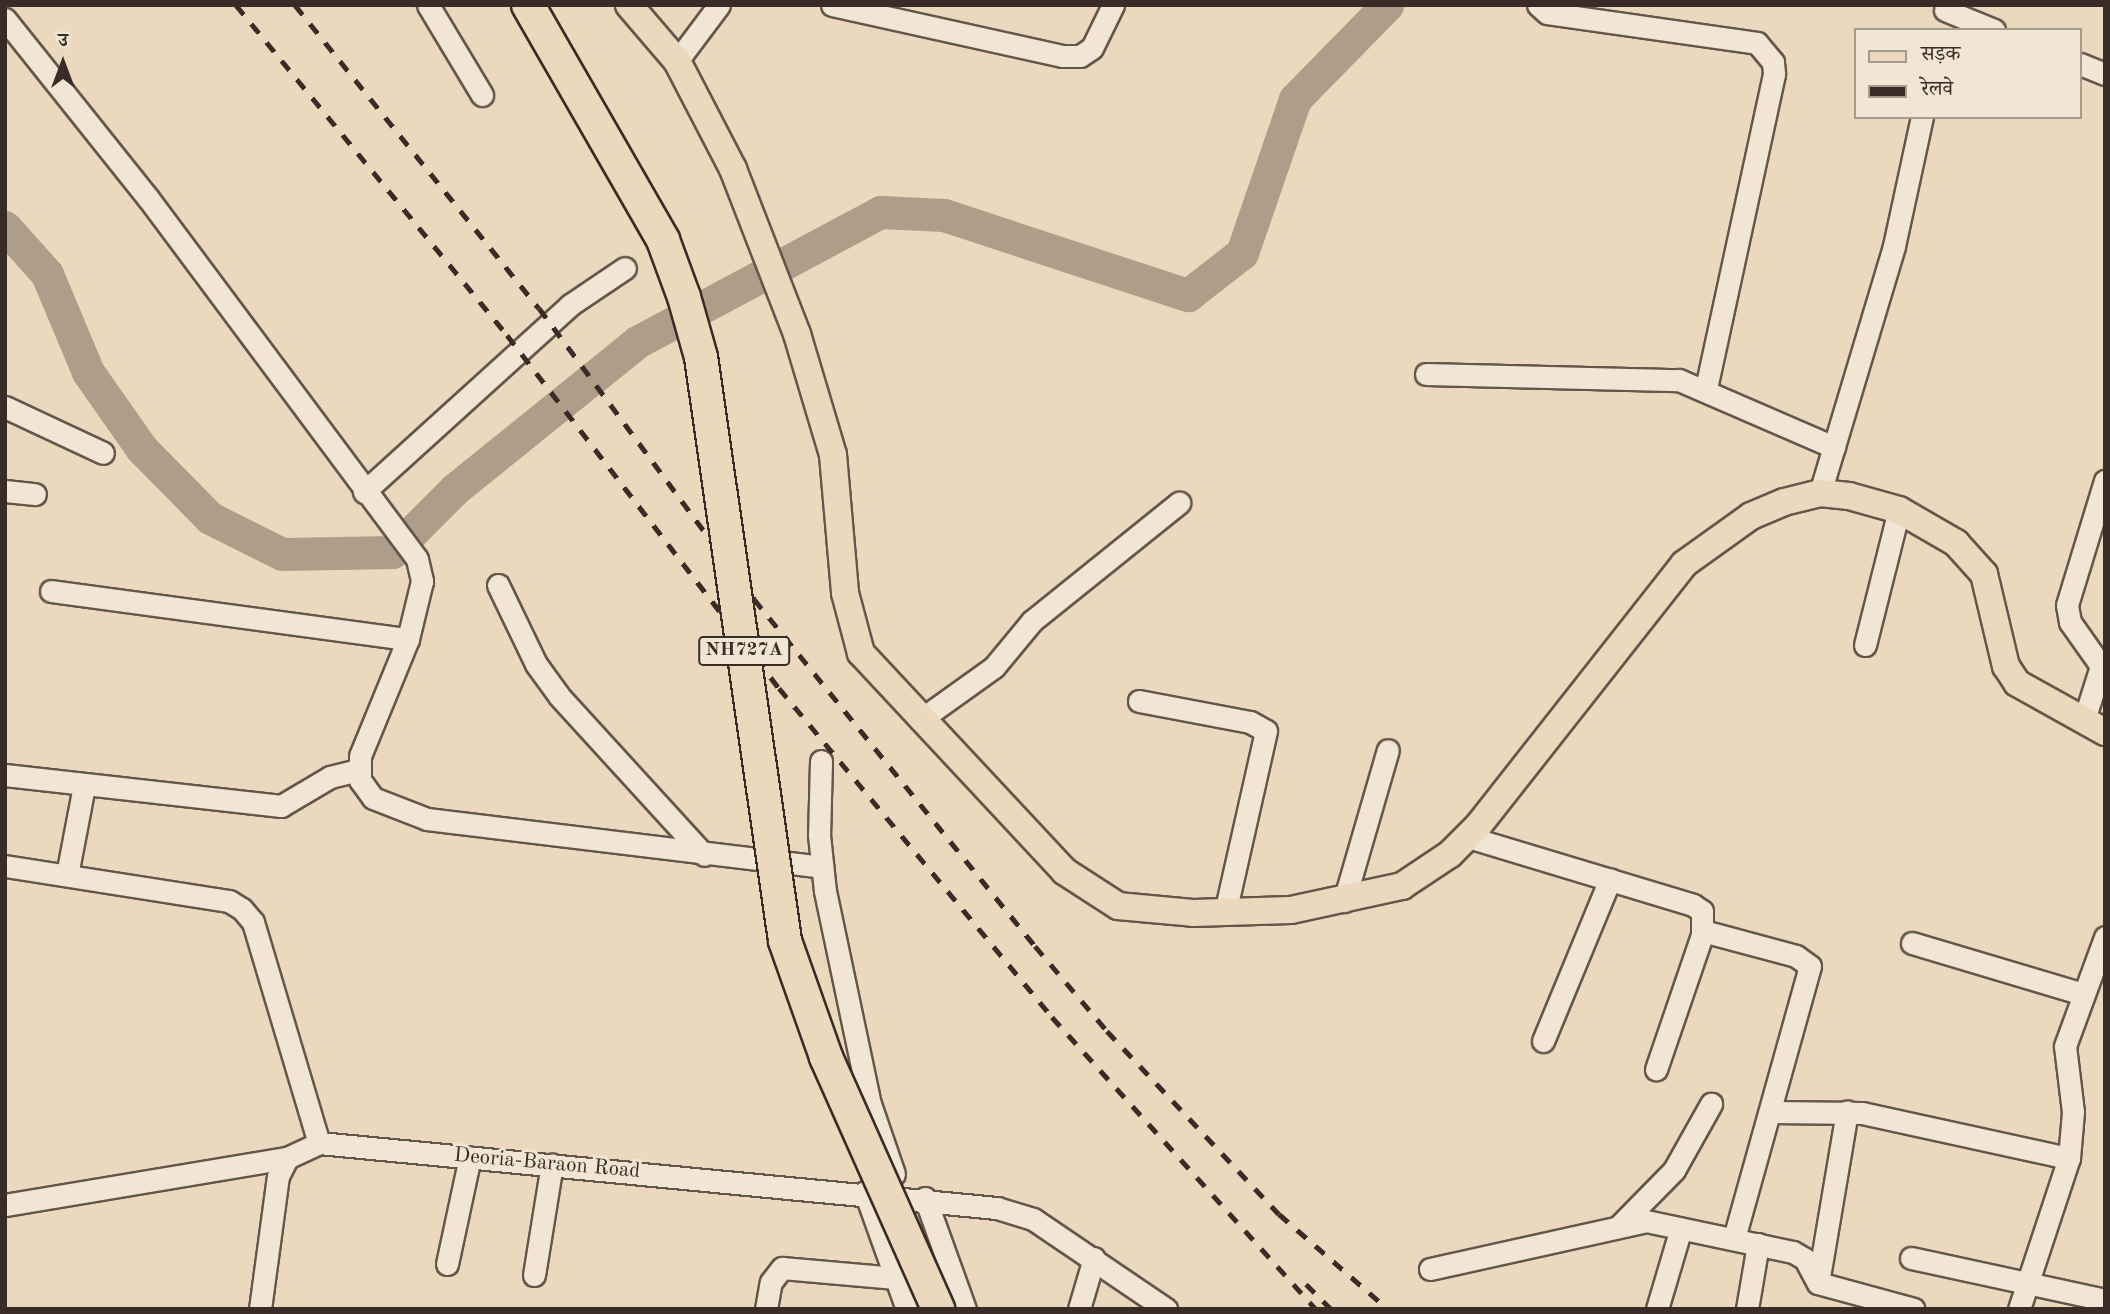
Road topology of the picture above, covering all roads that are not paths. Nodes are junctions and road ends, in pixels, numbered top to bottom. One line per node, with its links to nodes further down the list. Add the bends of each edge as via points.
1 (428, 5): 14 (street)
2 (528, 5): 83 (highway, NH727A, bridge, via 663,240 684,297 701,357 785,941 826,1057)
3 (719, 5): 11 (street)
4 (832, 5): 5 (street, via 1062,56 1080,56 1092,48)
5 (1113, 5)
6 (1538, 5): 18 (street, via 1547,13 1757,43 1773,62 1772,87)
7 (639, 9): 11 (main road)
8 (1944, 15): 10 (street)
9 (5, 19): 26 (street, via 148,198)
10 (1987, 28)
11 (677, 61): 34 (main road, via 733,169 797,334 833,455 852,627 861,653)
12 (2082, 65): 13 (street)
13 (2105, 74)
14 (482, 95)
15 (1922, 119): 20 (street, via 1894,246)
16 (625, 268): 26 (street, via 570,305)
17 (1426, 374): 18 (street, via 1648,376)
18 (1706, 388): 20 (street)
19 (5, 407): 21 (street)
20 (1834, 447): 24 (street)
21 (103, 453)
22 (2105, 481): 35 (street, via 2067,605 2070,621 2101,666)
23 (5, 491): 25 (street)
24 (1820, 493): 28 (main road); 41 (main road, via 1751,516 1684,564)
25 (35, 494)
26 (368, 497): 31 (street, via 417,559 422,581)
27 (1180, 503): 34 (street, via 1032,621 994,667)
28 (1899, 510): 32 (street); 35 (main road, via 1956,543 1984,574 2006,666 2017,683)
29 (498, 585): 42 (street, via 536,664 559,696)
30 (51, 591): 31 (street)
31 (408, 639): 38 (street)
32 (1865, 645)
33 (1139, 701): 48 (street, via 1250,722 1266,731)
34 (920, 720): 48 (main road, via 1064,871 1093,894 1118,906)
35 (2094, 726)
36 (1388, 750): 47 (street)
37 (821, 761): 44 (street)
38 (358, 770): 40 (street, via 330,777 281,806); 42 (street, via 373,798 427,818)
39 (5, 775): 40 (street)
40 (83, 786): 45 (street)
41 (1468, 837): 46 (street); 47 (main road, via 1402,886)
42 (704, 855): 44 (street)
43 (5, 866): 45 (street)
44 (821, 867): 64 (street, via 870,1104)
45 (67, 875): 58 (street, via 229,901 242,909 253,922)
46 (1610, 879): 49 (street, via 1693,905 1702,911); 53 (street)
47 (1344, 901): 48 (main road, via 1291,910)
48 (1225, 913)
49 (1703, 931): 54 (street); 57 (street, via 1796,956 1810,966)
50 (2105, 937): 52 (street)
51 (1912, 943): 52 (street)
52 (2083, 994): 61 (street, via 2065,1046 2073,1112)
53 (1543, 1041)
54 (1656, 1069)
55 (1711, 1104): 67 (street, via 1674,1170)
56 (1847, 1111): 57 (street); 61 (street); 77 (street)
57 (1770, 1112): 69 (street)
58 (319, 1143): 59 (street, Deoria-Baraon Road); 60 (street)
59 (470, 1157): 62 (street, Deoria-Baraon Road); 73 (street)
60 (288, 1158): 66 (street); 80 (street, via 278,1176)
61 (2069, 1158): 78 (street)
62 (552, 1164): 63 (street, Deoria-Baraon Road); 75 (street)
63 (865, 1192): 64 (street, Deoria-Baraon Road); 76 (street)
64 (903, 1196): 65 (street, Deoria-Baraon Road)
65 (925, 1198): 71 (street, Deoria-Baraon Road, via 963,1201 1033,1219); 84 (street)
66 (5, 1205)
67 (1620, 1225): 68 (street, via 1646,1221); 74 (street)
68 (1681, 1228): 69 (street); 87 (street)
69 (1734, 1238): 70 (street)
70 (1758, 1244): 77 (street, via 1801,1255); 88 (street)
71 (1094, 1258): 85 (street); 86 (street, Deoria-Baraon Road)
72 (1911, 1258): 78 (street)
73 (447, 1264)
74 (1430, 1269)
75 (534, 1275)
76 (896, 1278): 81 (street, via 782,1268 771,1282); 82 (street)
77 (1818, 1283): 89 (street)
78 (2026, 1286): 79 (street); 90 (street)
79 (2105, 1300)
80 (260, 1309)
81 (766, 1309)
82 (907, 1309)
83 (938, 1309)
84 (965, 1309)
85 (1079, 1309)
86 (1166, 1309)
87 (1657, 1309)
88 (1747, 1309)
89 (1914, 1309)
90 (2019, 1309)

